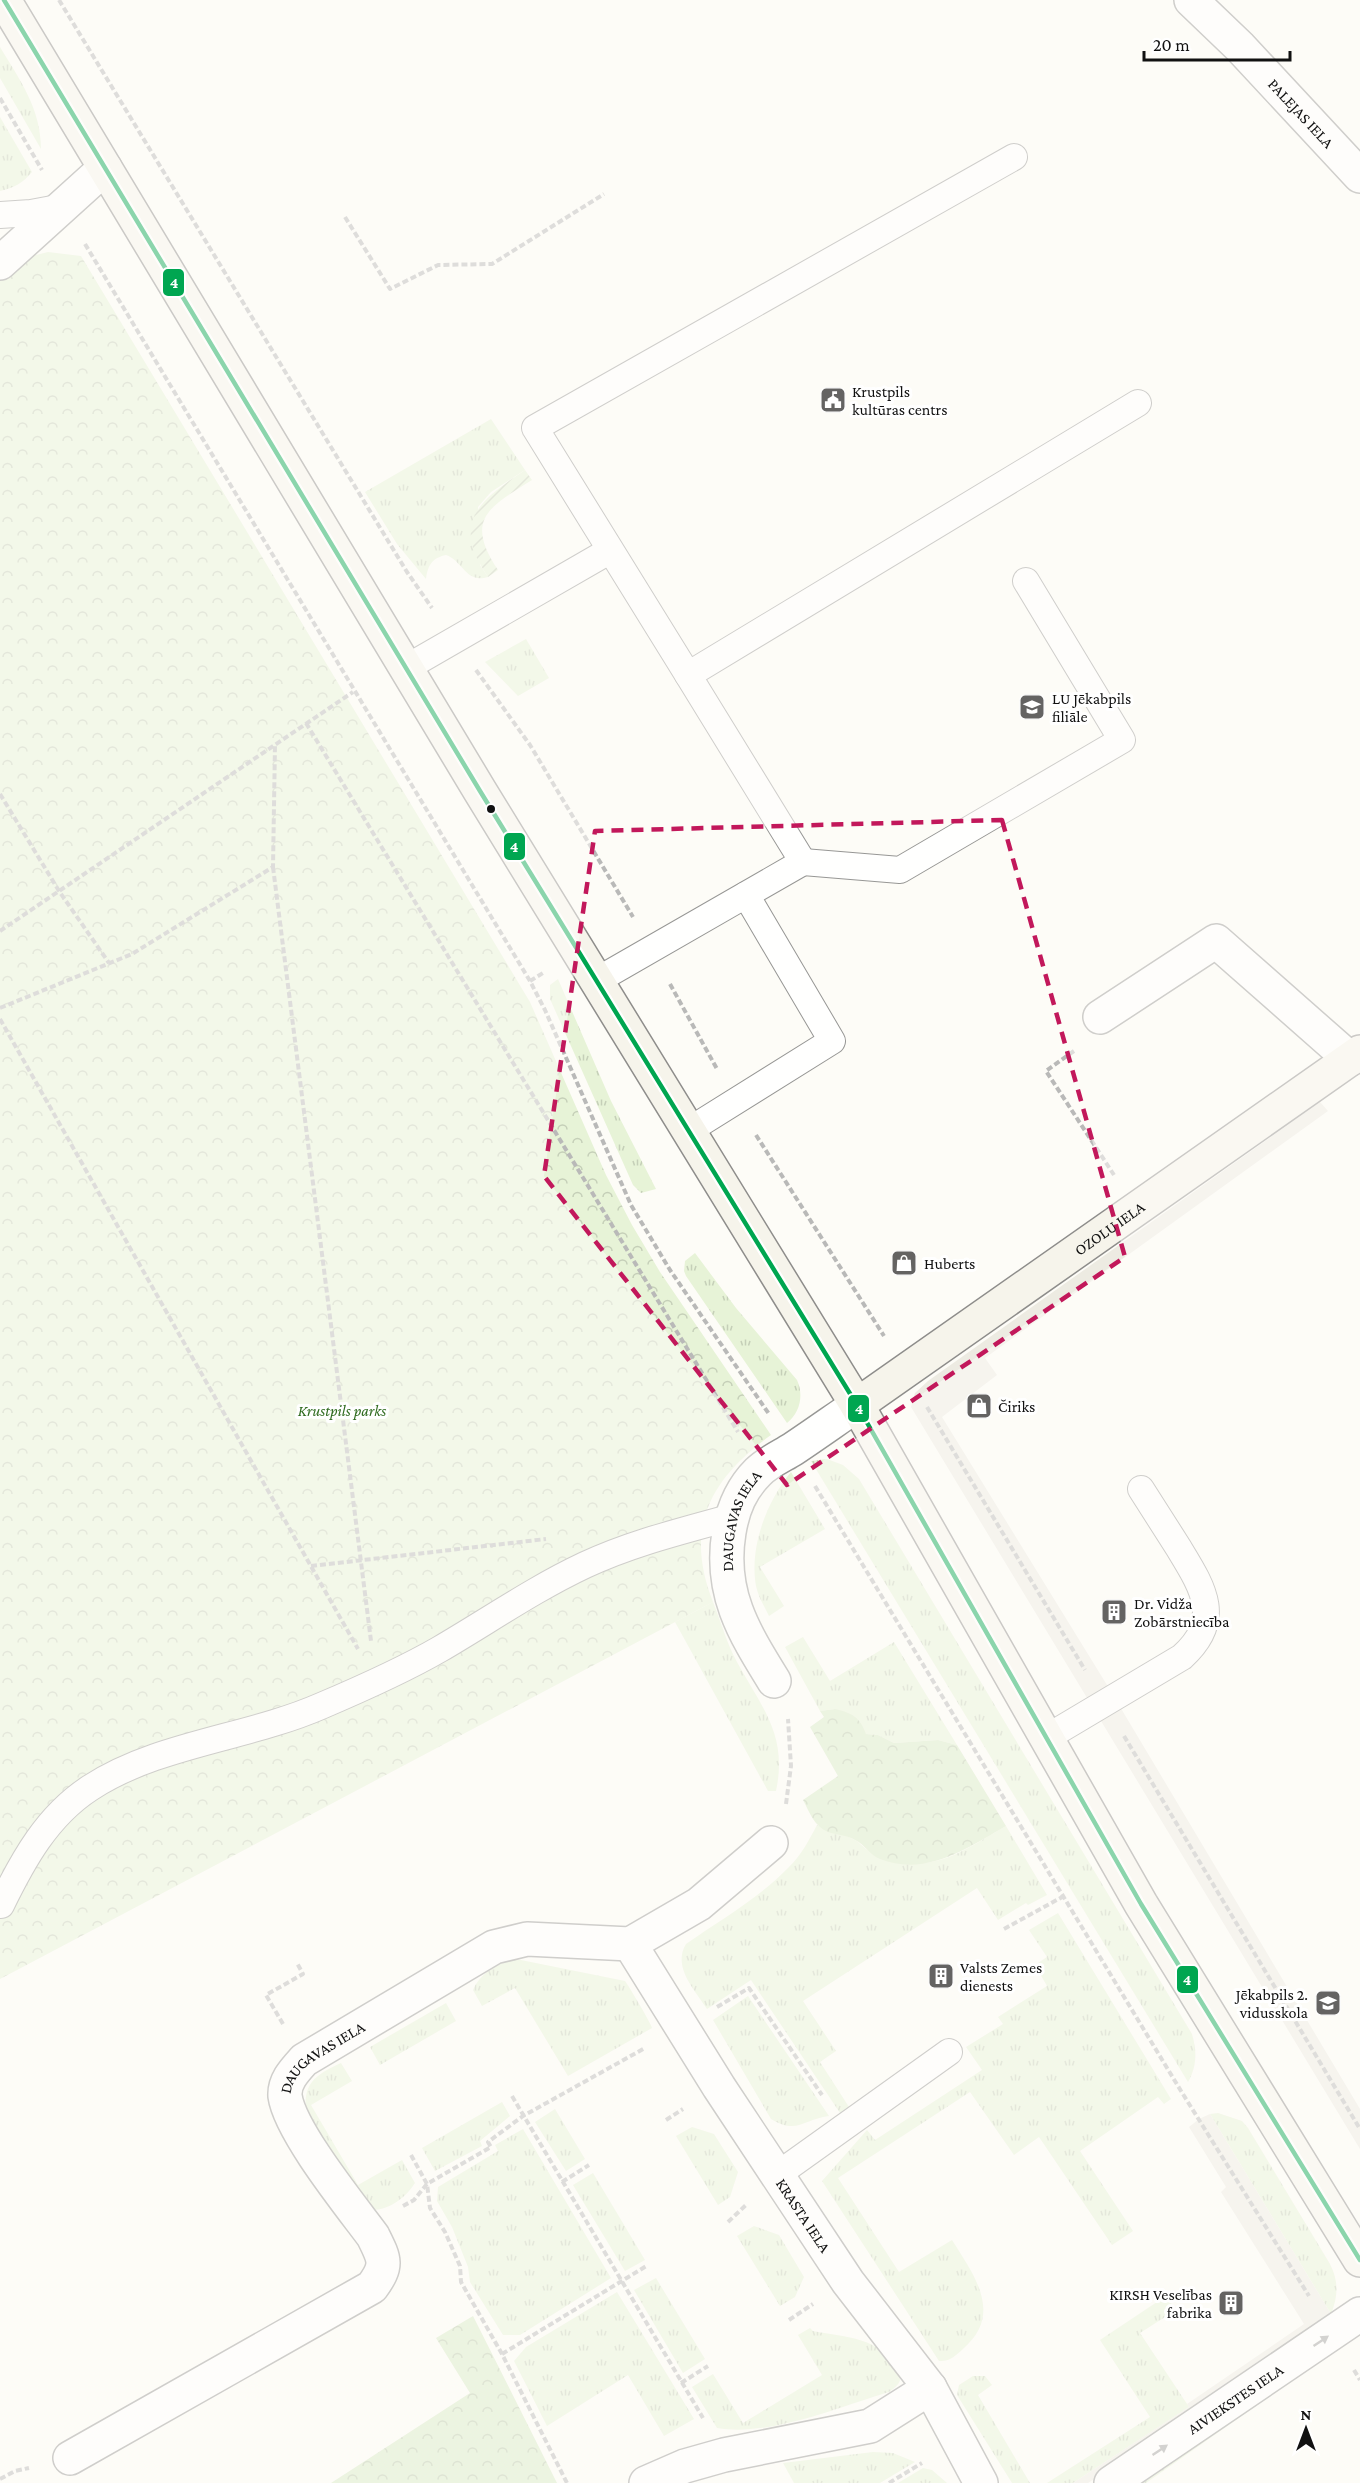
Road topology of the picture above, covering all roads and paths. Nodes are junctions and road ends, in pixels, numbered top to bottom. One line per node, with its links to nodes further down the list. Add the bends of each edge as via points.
1 (4, 0): 6 (main road)
2 (59, 0): 16 (path, via 407,572)
3 (1191, 0): 7 (street, PALEJAS IELA)
4 (0, 98): 9 (path)
5 (1014, 157): 14 (lane, via 535,428)
6 (105, 168): 9 (street); 17 (main road)
7 (1360, 176)
8 (604, 194): 11 (path, via 492,264 438,265 390,289)
9 (63, 207): 10 (lane); 12 (street); 19 (path)
10 (0, 215)
11 (345, 217)
12 (0, 263)
13 (1138, 403): 18 (lane)
14 (609, 551): 16 (lane); 18 (lane)
15 (1026, 581): 23 (lane, via 1122,740 900,870)
16 (455, 640): 17 (lane); 28 (path, via 530,745)
17 (406, 668): 30 (main road)
18 (688, 675): 23 (lane)
19 (353, 692): 20 (path); 40 (path, via 530,981 637,1214 670,1270)
20 (306, 723): 21 (path); 41 (path)
21 (275, 745): 24 (path); 25 (path)
22 (0, 794): 25 (path)
23 (803, 862): 26 (lane)
24 (273, 867): 29 (path, via 132,954); 45 (path)
25 (59, 891): 27 (path); 29 (path)
26 (746, 895): 28 (lane); 35 (lane, via 832,1041)
27 (0, 932)
28 (651, 950): 30 (lane); 35 (path)
29 (109, 963): 31 (path)
30 (596, 981): 36 (main road)
31 (0, 1008)
32 (1100, 1017): 34 (street, via 1216,941); 37 (path, via 1095,1036 1046,1071)
33 (0, 1019): 46 (path)
34 (1355, 1055): 38 (main road, OZOLU IELA)
35 (735, 1102): 36 (lane); 38 (path)
36 (688, 1131): 39 (main road)
37 (1117, 1180)
38 (905, 1371): 39 (main road, OZOLU IELA); 49 (path)
39 (857, 1405): 40 (street, DAUGAVAS IELA); 50 (main road)
40 (793, 1449): 41 (street, DAUGAVAS IELA); 52 (path)
41 (760, 1469): 43 (street, DAUGAVAS IELA, via 737,1501)
42 (1141, 1489): 49 (lane, via 1200,1583 1206,1614 1195,1645 1182,1657)
43 (732, 1517): 47 (lane, via 647,1540 587,1564); 48 (street, DAUGAVAS IELA, via 726,1568 729,1594 753,1647)
44 (557, 1537): 45 (path)
45 (359, 1560): 46 (path); 47 (path)
46 (311, 1566): 47 (path)
47 (376, 1681): 53 (lane, via 319,1708 123,1768 88,1789 57,1816 26,1854)
48 (774, 1681): 51 (path, via 789,1721 791,1766 785,1812)
49 (1104, 1703): 50 (lane); 63 (path)
50 (1046, 1738): 70 (main road, via 1141,1904)
51 (771, 1843): 55 (street, via 699,1904)
52 (1064, 1896): 54 (path); 74 (path, via 1180,2091)
53 (1, 1905)
54 (1004, 1929)
55 (630, 1944): 57 (street, KRASTA IELA); 59 (street, DAUGAVAS IELA, via 527,1939 494,1947)
56 (297, 1963): 59 (path, via 303,1974 266,1995)
57 (682, 2027): 61 (path); 62 (path, via 749,1988); 66 (street, KRASTA IELA)
58 (949, 2052): 62 (lane)
59 (304, 2060): 69 (street, DAUGAVAS IELA, via 290,2075 285,2094 294,2122)
60 (512, 2096): 61 (path)
61 (523, 2116): 67 (path); 68 (path, via 488,2142 491,2147)
62 (844, 2127): 66 (lane)
63 (1360, 2129)
64 (411, 2155): 68 (path)
65 (589, 2165): 67 (path)
66 (777, 2175): 78 (street, KRASTA IELA, via 848,2282)
67 (562, 2182): 72 (path)
68 (427, 2184): 69 (path, via 414,2200); 75 (path, via 430,2208 460,2266 461,2282)
69 (366, 2226): 80 (street, DAUGAVAS IELA, via 384,2257 384,2271 372,2287)
70 (1360, 2260)
71 (648, 2265): 72 (path)
72 (621, 2281): 75 (path); 77 (path)
73 (1360, 2314): 74 (street, AIVIEKSTES IELA)
74 (1332, 2333): 84 (street, AIVIEKSTES IELA, one-way to 74)
75 (502, 2354): 81 (path)
76 (708, 2366): 77 (path)
77 (681, 2383): 79 (path)
78 (930, 2388): 82 (street, via 870,2426 724,2455); 83 (street, KRASTA IELA)
79 (706, 2424)
80 (70, 2458)
81 (567, 2483)
82 (646, 2483)
83 (981, 2483)
84 (1111, 2483)

